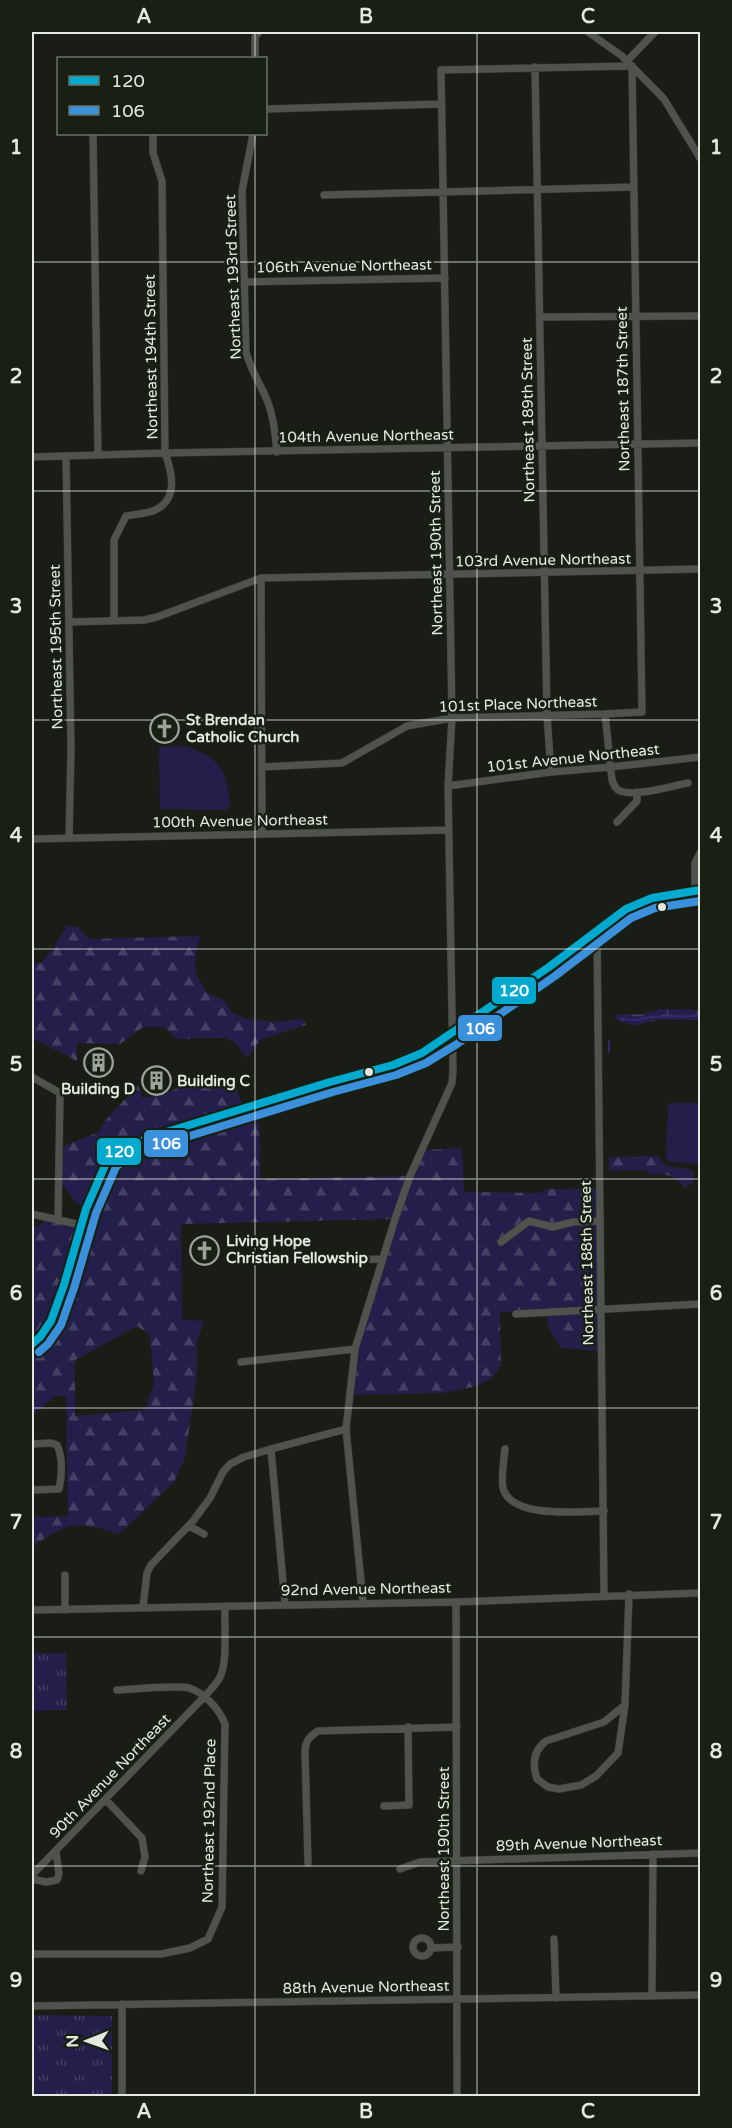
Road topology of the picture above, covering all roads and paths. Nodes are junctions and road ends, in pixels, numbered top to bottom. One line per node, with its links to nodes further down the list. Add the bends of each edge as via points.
1 (259, 32): 4 (street, via 255,38)
2 (588, 32): 5 (street)
3 (655, 32): 5 (street)
4 (255, 57)
5 (629, 63): 6 (street); 12 (street, via 664,99); 13 (street, Northeast 187th Street)
6 (536, 67): 7 (street, Northeast 190th Street, via 441,70); 14 (street, Northeast 189th Street)
7 (442, 104): 8 (street); 15 (street, Northeast 190th Street)
8 (267, 109)
9 (93, 135): 28 (street)
10 (153, 135): 27 (street, Northeast 194th Street, via 153,153 162,181)
11 (253, 135): 18 (street, Northeast 193rd Street, via 242,191)
12 (700, 158)
13 (633, 187): 14 (street); 20 (street, Northeast 187th Street)
14 (538, 188): 15 (street); 21 (street, Northeast 189th Street)
15 (443, 192): 16 (street); 17 (street, Northeast 190th Street)
16 (324, 195)
17 (445, 278): 18 (street, 106th Avenue Northeast); 25 (street, Northeast 190th Street)
18 (244, 282): 26 (street, Northeast 193rd Street, via 246,352 250,369 272,412)
19 (700, 316): 20 (street)
20 (635, 317): 21 (street); 23 (street, Northeast 187th Street)
21 (540, 318): 24 (street, Northeast 189th Street)
22 (700, 443): 23 (street, 104th Avenue Northeast)
23 (638, 444): 24 (street, 104th Avenue Northeast); 32 (street, Northeast 187th Street)
24 (542, 446): 25 (street, 104th Avenue Northeast); 33 (street, Northeast 189th Street)
25 (448, 448): 26 (street, 104th Avenue Northeast); 34 (street, Northeast 190th Street)
26 (276, 452): 27 (street, 104th Avenue Northeast)
27 (165, 453): 28 (street, 104th Avenue Northeast); 36 (street, Northeast 194th Street, via 172,480 166,502 155,510 126,516 114,540)
28 (98, 455): 29 (street, 104th Avenue Northeast)
29 (66, 456): 30 (street, 104th Avenue Northeast); 37 (street, Northeast 195th Street)
30 (32, 457)
31 (700, 570): 32 (street, 103rd Avenue Northeast)
32 (640, 572): 33 (street, 103rd Avenue Northeast); 38 (street, Northeast 187th Street)
33 (544, 573): 34 (street, 103rd Avenue Northeast); 40 (street, Northeast 189th Street)
34 (450, 575): 35 (street, 103rd Avenue Northeast); 41 (street, Northeast 190th Street)
35 (261, 578): 36 (street, 103rd Avenue Northeast, via 157,617); 43 (street)
36 (114, 621): 37 (street, 103rd Avenue Northeast)
37 (69, 622): 52 (street, Northeast 195th Street)
38 (642, 712): 39 (street, 101st Place Northeast)
39 (605, 714): 40 (street, 101st Place Northeast); 44 (street)
40 (547, 716): 41 (street, 101st Place Northeast); 45 (street, Northeast 189th Street)
41 (452, 718): 43 (street, 101st Place Northeast, via 407,726 342,763); 47 (street, Northeast 190th Street)
42 (700, 757): 44 (street, 101st Avenue Northeast)
43 (262, 767): 51 (street)
44 (611, 767): 45 (street, 101st Avenue Northeast); 48 (street, via 614,786 619,791)
45 (551, 772): 47 (street, 101st Avenue Northeast)
46 (688, 783): 48 (street)
47 (448, 786): 50 (street, Northeast 190th Street)
48 (637, 792): 49 (street, via 637,801)
49 (617, 822)
50 (449, 830): 51 (street, 100th Avenue Northeast); 57 (street, Northeast 190th Street)
51 (262, 834): 52 (street, 100th Avenue Northeast)
52 (69, 838): 53 (street, 100th Avenue Northeast)
53 (32, 839)
54 (700, 853): 55 (street, via 695,863)
55 (699, 890): 56 (main road, via 642,901)
56 (597, 930): 57 (main road); 61 (street, Northeast 188th Street)
57 (451, 1035): 62 (main road, via 393,1065 130,1145 107,1161); 64 (street, Northeast 190th Street, via 452,1083 410,1176)
58 (32, 1077): 60 (street, via 60,1093)
59 (32, 1214): 60 (street)
60 (58, 1221): 62 (street)
61 (600, 1221): 63 (street, via 553,1227 529,1221); 67 (street, Northeast 188th Street)
62 (81, 1226): 69 (main road, via 51,1321)
63 (501, 1242)
64 (383, 1259): 65 (street); 70 (street)
65 (337, 1260)
66 (700, 1304): 67 (street)
67 (601, 1311): 68 (street); 77 (street, Northeast 188th Street)
68 (516, 1314)
69 (32, 1344)
70 (355, 1349): 71 (street); 72 (street)
71 (240, 1362)
72 (346, 1430): 74 (street); 84 (street)
73 (32, 1444): 76 (street, via 57,1445 61,1468 59,1489)
74 (271, 1449): 78 (street, via 230,1464); 86 (street)
75 (505, 1449): 77 (street, via 503,1489 518,1503 540,1512)
76 (32, 1490)
77 (604, 1511): 83 (street, Northeast 188th Street)
78 (189, 1526): 79 (street); 88 (street, via 151,1565)
79 (204, 1534)
80 (64, 1575): 90 (street)
81 (700, 1593): 82 (street, 92nd Avenue Northeast)
82 (629, 1594): 83 (street, 92nd Avenue Northeast); 93 (street)
83 (604, 1596): 85 (street, 92nd Avenue Northeast)
84 (363, 1602): 85 (street, 92nd Avenue Northeast); 86 (street, 92nd Avenue Northeast)
85 (456, 1602): 95 (street, Northeast 190th Street)
86 (285, 1604): 87 (street, 92nd Avenue Northeast)
87 (225, 1606): 88 (street, 92nd Avenue Northeast); 92 (street, via 223,1669)
88 (144, 1607): 90 (street, 92nd Avenue Northeast)
89 (32, 1610): 90 (street, 92nd Avenue Northeast)
90 (65, 1610)
91 (117, 1690): 92 (street, via 188,1688)
92 (205, 1696): 96 (street, 90th Avenue Northeast); 109 (street, Northeast 192nd Place, via 225,1724 224,1891 222,1907 208,1939 190,1948 161,1954)
93 (625, 1705): 93 (street, via 604,1722 540,1746 534,1761 537,1779 559,1789 581,1785 596,1776 618,1753)
94 (408, 1727): 95 (street); 97 (street, via 409,1805); 102 (street, via 318,1731 310,1736 305,1745)
95 (457, 1727): 101 (street, Northeast 190th Street)
96 (106, 1800): 98 (street, 90th Avenue Northeast); 104 (street, via 142,1838 145,1857)
97 (384, 1806)
98 (56, 1851): 105 (street, 90th Avenue Northeast); 105 (street, via 57,1880 46,1882)
99 (700, 1853): 100 (street, 89th Avenue Northeast)
100 (653, 1854): 101 (street, 89th Avenue Northeast); 111 (street)
101 (458, 1860): 103 (street, 89th Avenue Northeast, via 420,1862); 107 (street, Northeast 190th Street)
102 (308, 1863)
103 (400, 1869)
104 (141, 1871)
105 (32, 1875)
106 (554, 1939): 112 (street)
107 (458, 1947): 108 (street); 113 (street, Northeast 190th Street)
108 (431, 1948)
109 (32, 1954)
110 (700, 1995): 111 (street, 88th Avenue Northeast)
111 (652, 1996): 112 (street, 88th Avenue Northeast)
112 (556, 1998): 113 (street, 88th Avenue Northeast)
113 (458, 1999): 114 (street, 88th Avenue Northeast); 117 (street, Northeast 190th Street)
114 (122, 2004): 115 (street, 88th Avenue Northeast); 116 (street)
115 (32, 2006)
116 (122, 2097)
117 (457, 2097)

